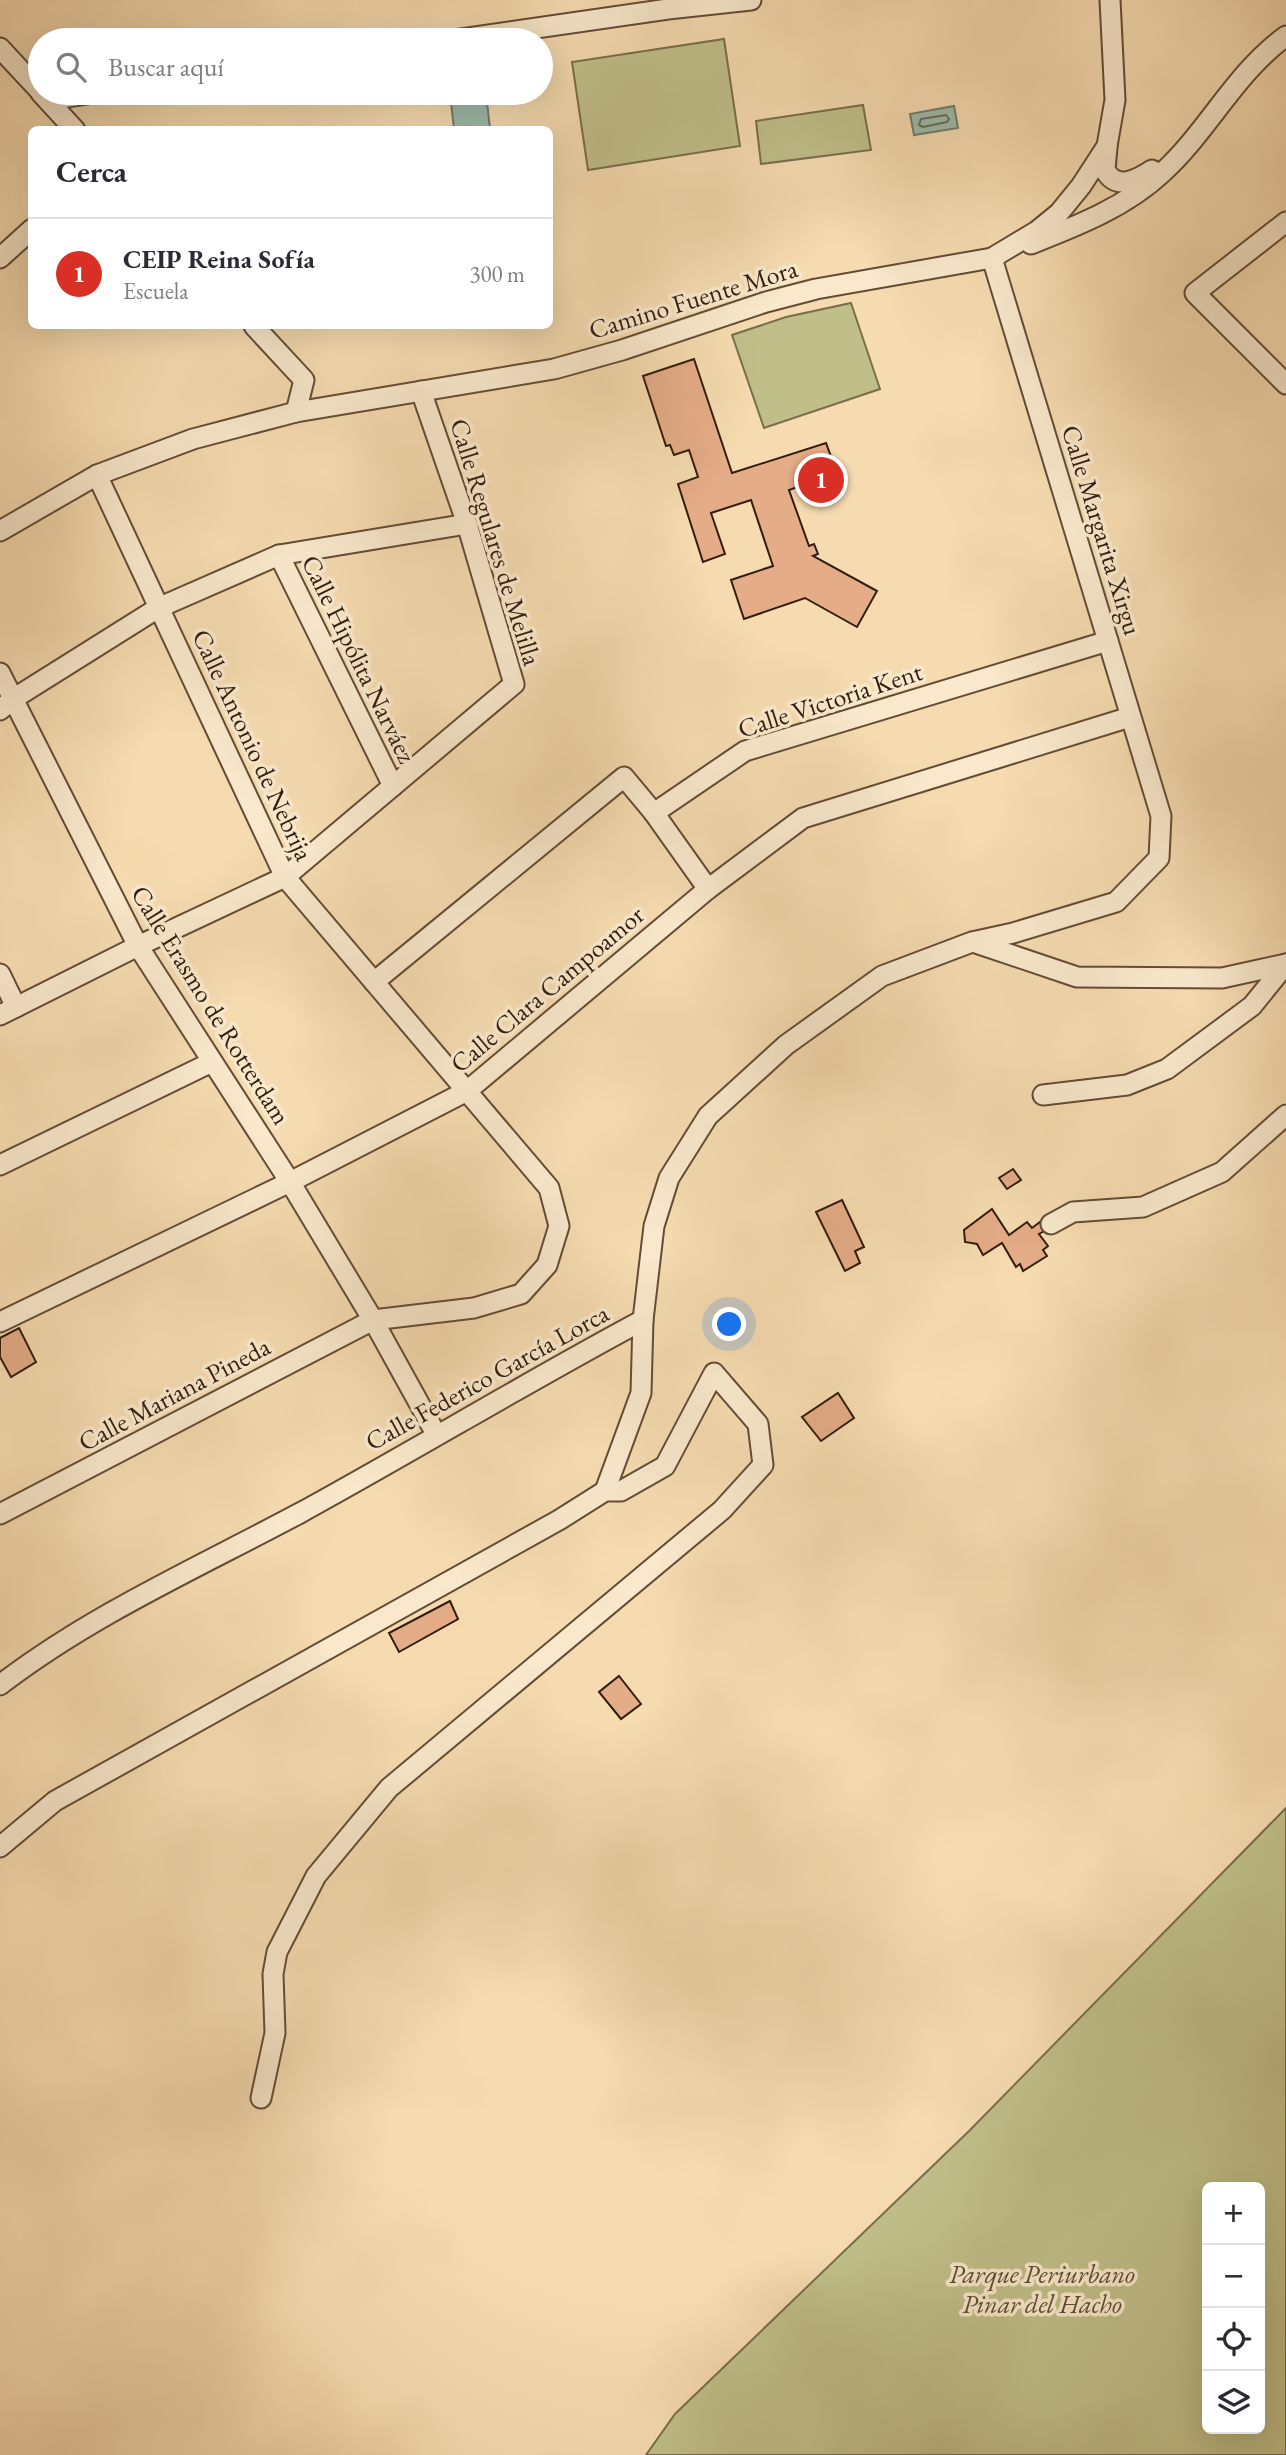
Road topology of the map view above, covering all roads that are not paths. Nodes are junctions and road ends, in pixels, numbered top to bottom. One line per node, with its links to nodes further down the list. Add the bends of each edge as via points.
1 (751, 0): 3 (street)
2 (1110, 0): 12 (street, Camino Fuente Mora, via 1115,100)
3 (668, 4): 4 (street)
4 (525, 28)
5 (1286, 36): 11 (street, via 1244,76)
6 (0, 48): 7 (street)
7 (7, 69): 8 (street)
8 (28, 84)
9 (52, 105): 10 (street)
10 (71, 126)
11 (1187, 145): 13 (street, via 1137,180); 18 (street, via 1164,172 1136,194 1063,231)
12 (1107, 146): 13 (street, via 1105,170); 14 (street, Camino Fuente Mora)
13 (1113, 179): 14 (street, via 1094,180)
14 (1073, 196): 18 (street, Camino Fuente Mora, via 1051,221)
15 (1286, 222): 20 (street, via 1195,293)
16 (28, 233): 17 (street)
17 (0, 258)
18 (992, 258): 21 (street, Camino Fuente Mora, via 816,289 554,369); 28 (street, Calle Margarita Xirgu)
19 (257, 329): 22 (street, via 304,380)
20 (1286, 384)
21 (421, 391): 22 (street, Camino Fuente Mora); 24 (street, Calle Regulares de Melilla)
22 (296, 412): 23 (street, Camino Fuente Mora, via 193,439)
23 (97, 475): 25 (street, Camino Fuente Mora); 27 (street, Calle Antonio de Nebrija)
24 (467, 524): 26 (street); 32 (street, Calle Regulares de Melilla, via 514,684)
25 (1, 528)
26 (279, 555): 27 (street); 32 (street, Calle Hipólita Narváez)
27 (158, 608): 30 (street); 35 (street, Calle Antonio de Nebrija)
28 (1108, 640): 31 (street, Calle Margarita Xirgu); 33 (street, Calle Victoria Kent, via 745,751)
29 (0, 673): 30 (street, Calle Erasmo de Rotterdam)
30 (7, 704): 38 (street, Calle Erasmo de Rotterdam)
31 (1130, 717): 34 (street, Calle Margarita Xirgu); 36 (street, Calle Clara Campoamor, via 803,818)
32 (393, 786): 35 (street, Calle Regulares de Melilla)
33 (654, 813): 36 (street); 41 (street, via 624,777)
34 (1161, 816): 37 (street, Calle Federico García Lorca, via 1160,858 1116,902)
35 (285, 877): 38 (street, Calle Regulares de Melilla); 41 (street, Calle Antonio de Nebrija)
36 (708, 889): 44 (street, Calle Clara Campoamor)
37 (972, 942): 39 (street, via 1077,977 1222,978); 51 (street, Calle Federico García Lorca, via 882,976 786,1045 708,1116 669,1178 654,1226)
38 (138, 946): 42 (street, Calle Regulares de Melilla); 43 (street, Calle Erasmo de Rotterdam)
39 (1286, 964): 45 (street, via 1252,1006 1167,1069 1127,1085)
40 (0, 974): 42 (street)
41 (374, 982): 44 (street, Calle Antonio de Nebrija)
42 (8, 1011)
43 (212, 1062): 47 (street); 48 (street, Calle Erasmo de Rotterdam)
44 (467, 1091): 48 (street, Calle Clara Campoamor); 50 (street, Calle Antonio de Nebrija, via 549,1188 559,1226 547,1265 521,1294 474,1308)
45 (1043, 1095)
46 (1286, 1115): 49 (street, via 1222,1172 1143,1207 1073,1212)
47 (0, 1165)
48 (290, 1182): 50 (street, Calle Erasmo de Rotterdam); 52 (street, Calle Clara Campoamor)
49 (1051, 1224)
50 (373, 1320): 53 (street); 55 (street, Calle Mariana Pineda)
51 (643, 1320): 53 (street, Calle Federico García Lorca); 54 (street, via 641,1393)
52 (0, 1322)
53 (436, 1434): 56 (street, Calle Federico García Lorca, via 125,1606 28,1663)
54 (606, 1491): 57 (street, via 55,1801); 58 (street, via 621,1490 665,1466 714,1373 758,1424 763,1465 722,1510 389,1788 316,1876 276,1952 275,2033)
55 (0, 1514)
56 (0, 1685)
57 (0, 1847)
58 (261, 2098)

